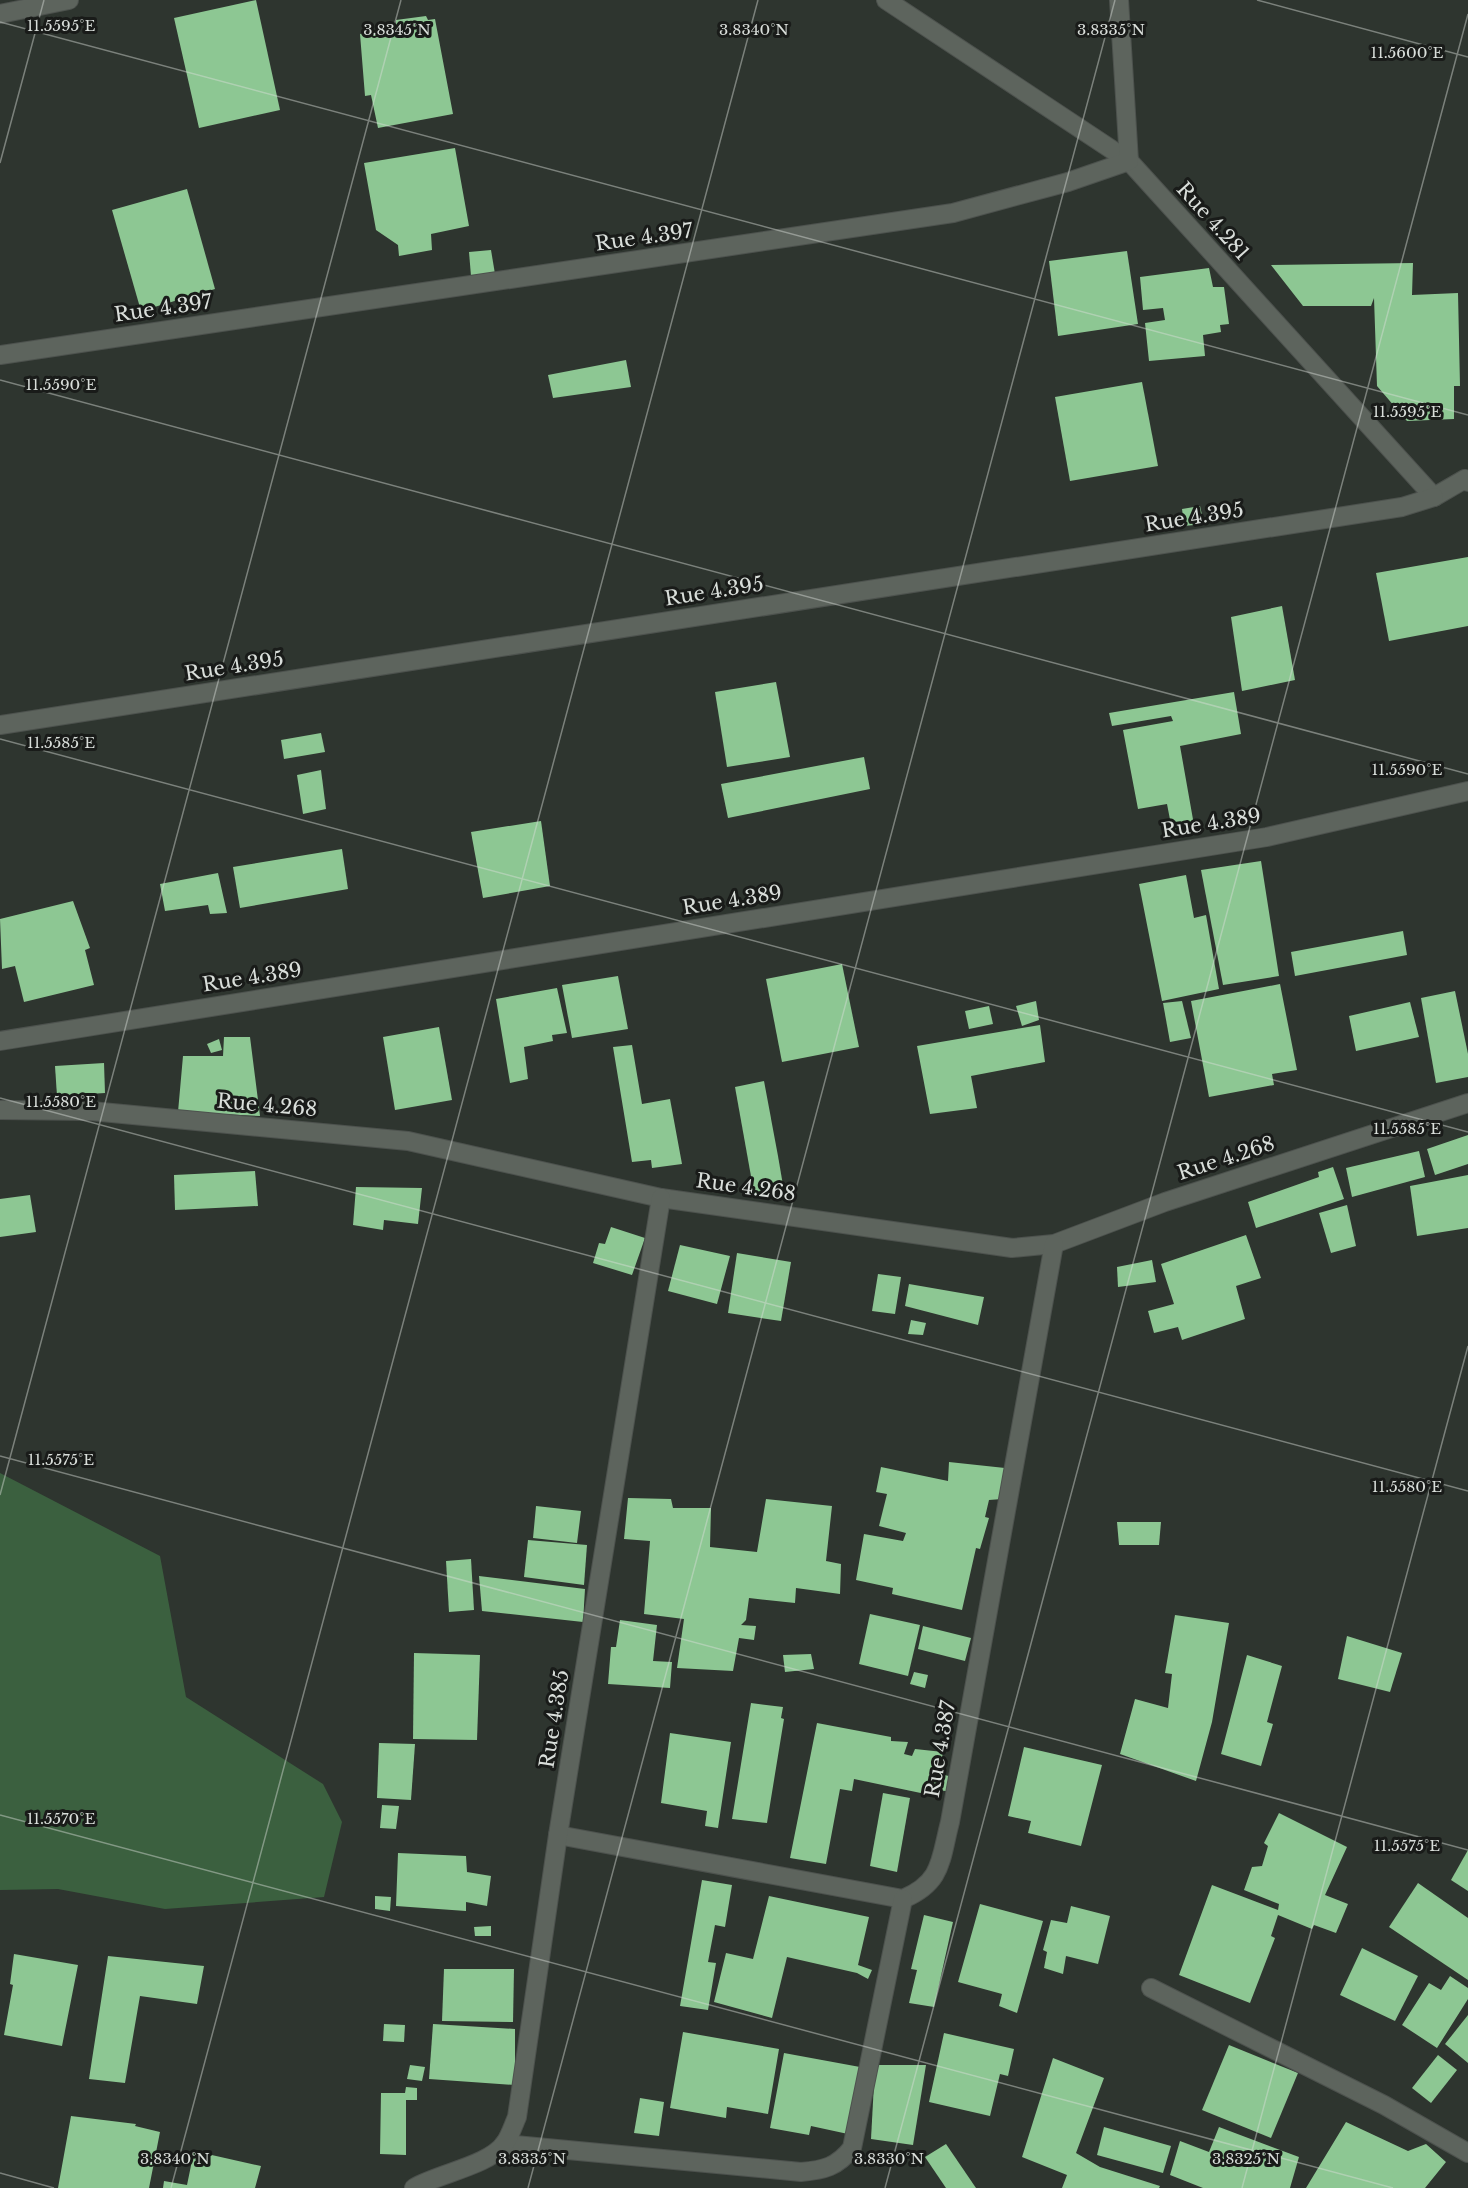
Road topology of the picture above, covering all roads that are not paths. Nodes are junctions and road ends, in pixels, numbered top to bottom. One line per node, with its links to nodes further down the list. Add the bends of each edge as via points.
1 (69, 0): 4 (street)
2 (886, 0): 5 (street, Rue 4.281)
3 (1119, 0): 5 (street)
4 (0, 14)
5 (1129, 161): 6 (street, Rue 4.397, via 953,213); 8 (street, Rue 4.281)
6 (0, 355)
7 (1467, 478): 8 (street)
8 (1434, 497): 9 (street, Rue 4.395, via 1390,509)
9 (0, 725)
10 (1468, 791): 11 (street, Rue 4.389, via 1267,837)
11 (0, 1041)
12 (1468, 1103): 15 (street, Rue 4.268, via 1165,1202)
13 (0, 1110): 14 (street, Rue 4.268, via 92,1111 408,1141)
14 (661, 1198): 15 (street, Rue 4.268, via 1012,1248); 16 (street, Rue 4.385)
15 (1053, 1244): 17 (street, Rue 4.387, via 950,1822 935,1877 922,1890)
16 (558, 1835): 17 (street); 19 (street, Rue 4.385, via 517,2117)
17 (903, 1899): 19 (street, via 852,2148 841,2161 826,2170 801,2172)
18 (1151, 1988): 20 (street, via 1384,2105)
19 (504, 2144): 21 (street, Rue 4.385, via 481,2161 430,2178)
20 (1468, 2153)
21 (414, 2188)

